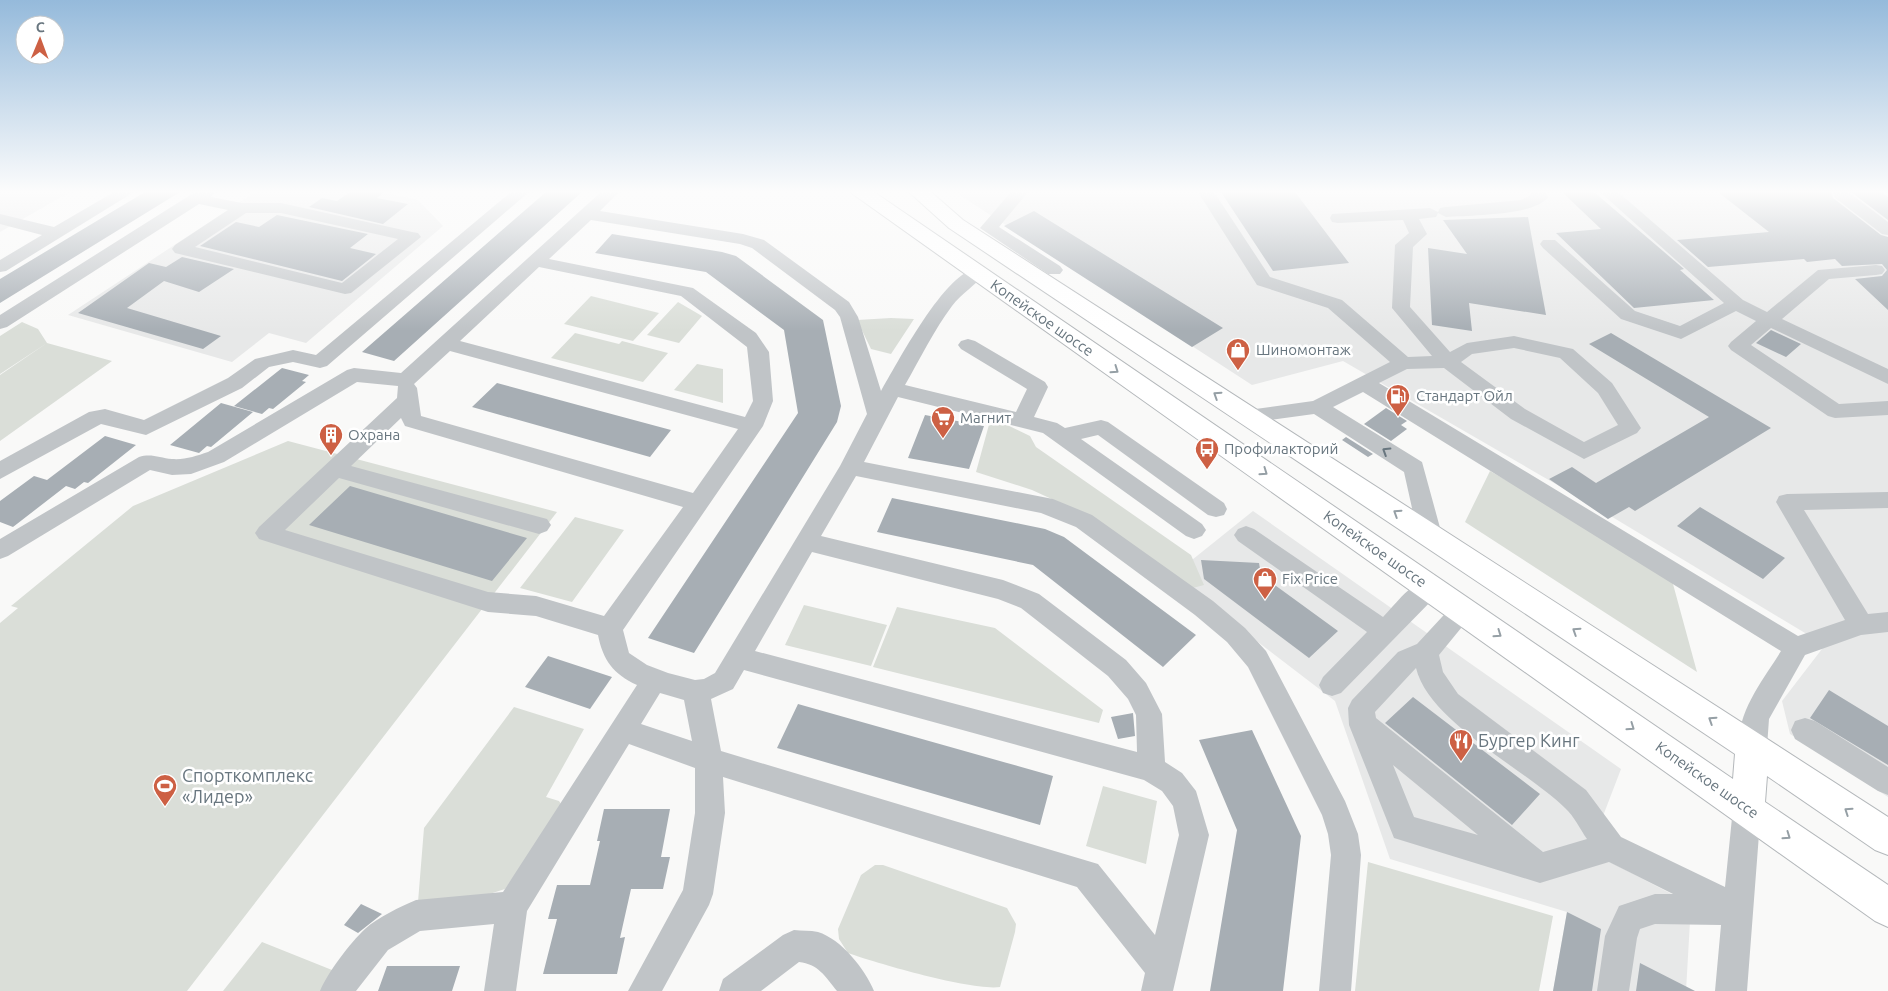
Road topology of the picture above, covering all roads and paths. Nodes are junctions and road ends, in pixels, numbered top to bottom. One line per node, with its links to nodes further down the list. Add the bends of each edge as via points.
1 (47, 238): 16 (street)
2 (134, 238): 22 (street)
3 (196, 238): 4 (street, via 181,248 345,289)
4 (410, 238)
5 (466, 238): 25 (street)
6 (559, 238): 15 (street)
7 (738, 238): 35 (street, via 758,244 842,306 849,317)
8 (926, 238): 19 (main road, Копейское шоссе)
9 (978, 238): 36 (main road, Копейское шоссе, one-way to 9)
10 (1005, 238): 17 (street)
11 (1236, 238): 27 (street, via 1263,281 1335,304)
12 (1413, 238): 26 (street, via 1404,245 1401,308)
13 (1661, 238): 20 (street)
14 (1549, 244): 20 (street, via 1628,315 1681,333)
15 (534, 261): 23 (street); 38 (street, via 688,292 703,302 756,345 763,401)
16 (4, 262)
17 (1054, 270)
18 (1876, 270): 21 (street, via 1824,274)
19 (976, 273): 31 (street, via 944,304); 54 (main road, Копейское шоссе, one-way to 54)
20 (1736, 304): 21 (street)
21 (1770, 319): 29 (street); 34 (street, via 1738,346 1835,411)
22 (0, 324)
23 (445, 343): 32 (street); 38 (street)
24 (968, 345): 37 (street, via 1038,387)
25 (320, 362): 28 (street); 39 (street, via 293,356 262,363 235,383)
26 (1448, 362): 26 (street, via 1467,349 1514,342 1566,353 1606,388 1630,428 1584,451 1518,414); 27 (street)
27 (1403, 363): 30 (street)
28 (354, 375): 32 (street); 41 (street, via 216,457 191,466 172,467)
29 (1888, 377)
30 (1364, 383): 33 (street); 60 (street)
31 (893, 389): 35 (street); 37 (street)
32 (407, 390): 43 (street); 46 (street, via 412,421)
33 (1317, 407): 36 (street); 51 (street, one-way to 33, via 1414,468)
34 (1888, 408)
35 (878, 414): 42 (street)
36 (1248, 416): 51 (main road, Копейское шоссе, one-way to 36)
37 (1022, 421): 40 (street, via 1050,428)
38 (752, 426): 46 (street)
39 (146, 428): 41 (street); 44 (street, via 105,416 96,417)
40 (1063, 436): 47 (street, via 1100,426); 49 (street)
41 (147, 462): 53 (street)
42 (850, 467): 52 (street); 86 (street, via 1045,505 1066,512 1084,521 1236,634 1257,659 1272,685 1335,811 1343,834 1346,855)
43 (335, 469): 48 (street); 58 (street, via 267,533 488,602 536,606)
44 (0, 471)
45 (1888, 500): 57 (street, via 1787,502)
46 (698, 503): 58 (street)
47 (1216, 509)
48 (539, 525)
49 (1194, 530)
50 (1246, 535): 59 (street)
51 (1430, 535): 69 (main road, Копейское шоссе, one-way to 51)
52 (806, 542): 62 (street); 71 (street, via 1004,590 1030,601 1117,668 1137,691 1149,714)
53 (0, 550)
54 (1429, 587): 55 (main road, Копейское шоссе); 59 (street)
55 (1463, 610): 61 (street); 73 (main road, Копейское шоссе, one-way to 73)
56 (1888, 622): 57 (street)
57 (1861, 625): 60 (street)
58 (610, 628): 63 (street, via 616,654 623,664)
59 (1384, 631): 64 (street)
60 (1796, 647): 69 (street, via 1756,718)
61 (1426, 652): 66 (street, via 1407,660 1361,708); 75 (street, via 1431,676 1449,702 1576,800)
62 (738, 657): 65 (street, via 724,682 711,689); 71 (street)
63 (654, 680): 65 (street); 67 (street)
64 (1332, 685)
65 (696, 691): 70 (street)
66 (1363, 724): 76 (street); 76 (street, via 1404,828)
67 (623, 730): 70 (street); 77 (street)
68 (1806, 730): 72 (street)
69 (1753, 747): 73 (main road); 74 (main road, Копейское шоссе, one-way to 69)
70 (709, 760): 80 (street, via 1087,875); 83 (street, via 710,813 698,894)
71 (1151, 770): 80 (street, via 1172,782 1186,800 1194,835)
72 (1888, 782)
73 (1747, 808): 78 (main road, Копейское шоссе, one-way to 78); 79 (street)
74 (1888, 838)
75 (1610, 847): 76 (street); 79 (street)
76 (1540, 868)
77 (512, 907): 81 (street, via 416,916 377,939); 82 (street)
78 (1888, 908)
79 (1739, 910): 87 (street, via 1654,909 1630,917 1621,936); 88 (street)
80 (1160, 980)
81 (336, 991)
82 (500, 991)
83 (644, 991)
84 (734, 991): 85 (street, via 794,946 817,948 834,962)
85 (858, 991)
86 (1335, 991)
87 (1613, 991)
88 (1731, 991)

